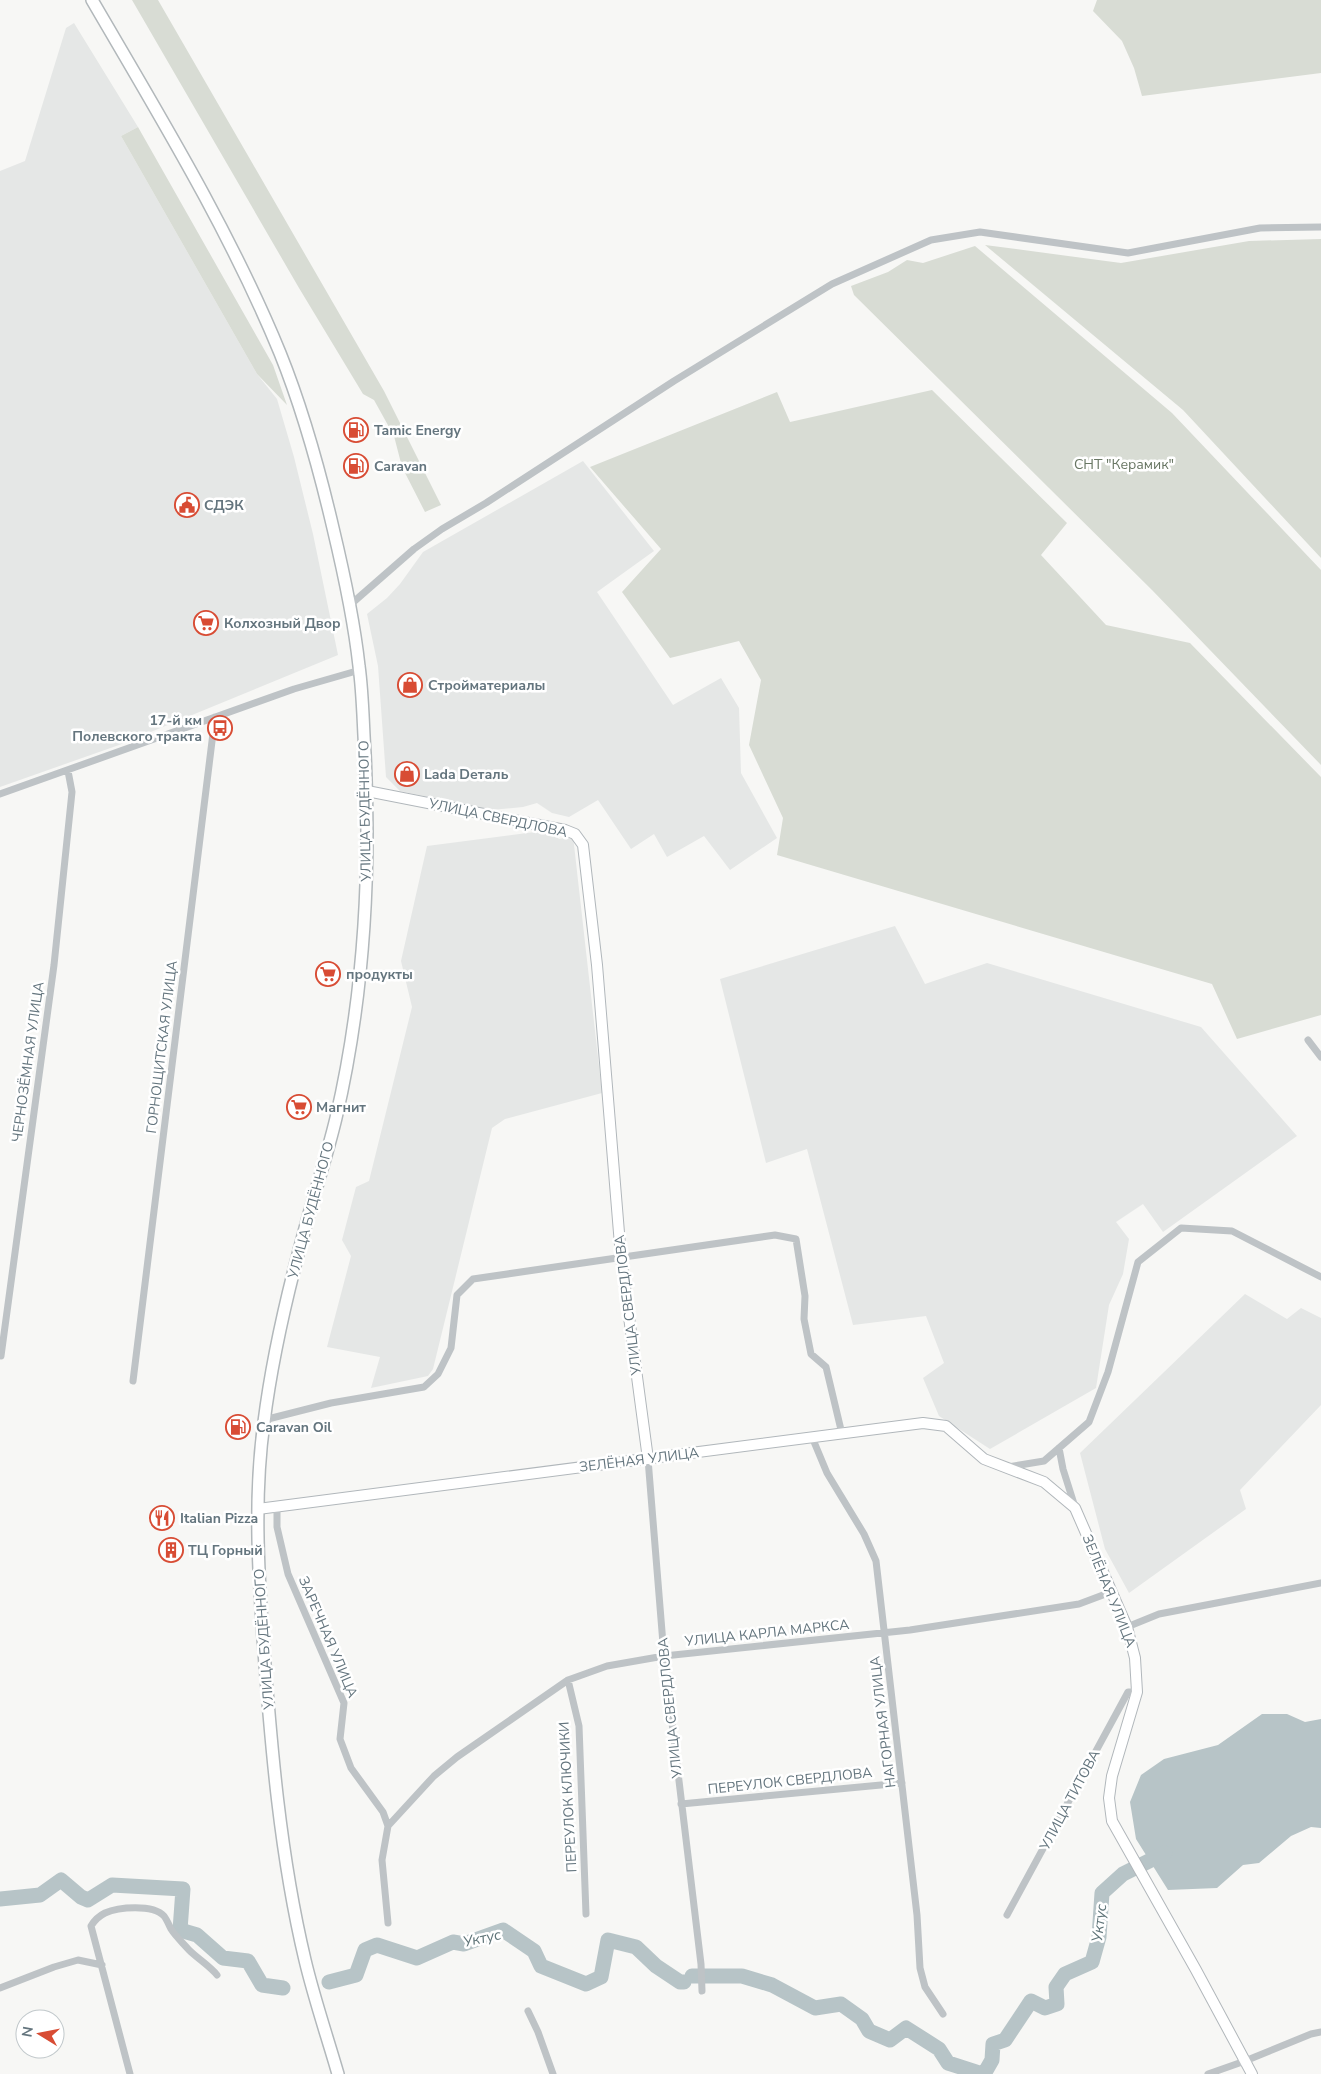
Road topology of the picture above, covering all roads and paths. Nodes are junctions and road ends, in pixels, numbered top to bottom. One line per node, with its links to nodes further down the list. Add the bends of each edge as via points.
1 (92, 0): 3 (main road, УЛИЦА БУДЁННОГО, via 196,180 244,272 279,350 308,429)
2 (1321, 227): 3 (street, via 1260,228 1128,253 980,232 931,240 832,284 674,381 424,541)
3 (350, 605): 4 (main road, УЛИЦА БУДЁННОГО)
4 (360, 670): 5 (street); 7 (main road, УЛИЦА БУДЁННОГО)
5 (215, 717): 6 (street); 14 (street, ГОРНОЩИТСКАЯ УЛИЦА)
6 (68, 771): 8 (street); 13 (street, ЧЕРНОЗЁМНАЯ УЛИЦА, via 72,792 55,955)
7 (367, 791): 11 (street, УЛИЦА СВЕРДЛОВА, via 565,830 580,839 597,966); 15 (main road, УЛИЦА БУДЁННОГО, via 368,856 357,1005 335,1122 302,1236)
8 (0, 794)
9 (1308, 1040): 10 (street)
10 (1321, 1057)
11 (621, 1257): 15 (street, via 473,1279 456,1295 451,1348 438,1374 424,1387 331,1403); 16 (street, via 775,1235 796,1239 811,1354 826,1367); 19 (street, УЛИЦА СВЕРДЛОВА)
12 (1321, 1277): 18 (street, via 1232,1231 1181,1228 1138,1262 1108,1372 1089,1422)
13 (1, 1356)
14 (133, 1381)
15 (264, 1420): 23 (main road, УЛИЦА БУДЁННОГО)
16 (842, 1434): 17 (street, ЗЕЛЁНАЯ УЛИЦА); 20 (street, ЗЕЛЁНАЯ УЛИЦА, via 923,1423 946,1426 984,1458)
17 (812, 1437): 19 (street, ЗЕЛЁНАЯ УЛИЦА); 27 (street, НАГОРНАЯ УЛИЦА, via 827,1473 860,1525 876,1561)
18 (1060, 1448): 20 (street, via 1044,1461); 22 (street, via 1063,1469)
19 (648, 1459): 21 (street, ЗЕЛЁНАЯ УЛИЦА); 28 (street, УЛИЦА СВЕРДЛОВА)
20 (1008, 1467): 22 (street, ЗЕЛЁНАЯ УЛИЦА, via 1044,1482)
21 (277, 1506): 23 (street, ЗЕЛЁНАЯ УЛИЦА); 33 (street, ЗАРЕЧНАЯ УЛИЦА, via 277,1528 288,1574 344,1702 340,1739 351,1768 383,1812)
22 (1076, 1508): 25 (street, ЗЕЛЁНАЯ УЛИЦА)
23 (258, 1509): 46 (main road, УЛИЦА БУДЁННОГО, via 268,1700 284,1842 305,1960)
24 (1321, 1582): 26 (street, via 1159,1614)
25 (1111, 1592): 26 (street, ЗЕЛЁНАЯ УЛИЦА); 27 (street, УЛИЦА КАРЛА МАРКСА, via 1080,1604)
26 (1126, 1627): 30 (street, ЗЕЛЁНАЯ УЛИЦА, via 1135,1658)
27 (885, 1633): 28 (street, УЛИЦА КАРЛА МАРКСА); 31 (street, НАГОРНАЯ УЛИЦА)
28 (664, 1656): 29 (street, УЛИЦА КАРЛА МАРКСА, via 607,1666); 32 (street, УЛИЦА СВЕРДЛОВА)
29 (568, 1680): 33 (street, УЛИЦА КАРЛА МАРКСА, via 457,1757 434,1776); 34 (street, ПЕРЕУЛОК КЛЮЧИКИ, via 579,1726)
30 (1137, 1692): 35 (street, УЛИЦА ТИТОВА, via 1128,1692); 44 (street, ЗЕЛЁНАЯ УЛИЦА, via 1112,1776 1109,1798 1112,1821)
31 (902, 1783): 32 (street, ПЕРЕУЛОК СВЕРДЛОВА); 42 (street, НАГОРНАЯ УЛИЦА, via 920,1968 925,1987)
32 (680, 1804): 40 (street, УЛИЦА СВЕРДЛОВА)
33 (388, 1826): 36 (street, via 382,1860)
34 (586, 1914)
35 (1007, 1916)
36 (388, 1923)
37 (102, 1965): 38 (street, via 91,1926 95,1920 105,1913 150,1909 163,1915 172,1931); 39 (street, via 78,1960); 45 (street)
38 (217, 1975)
39 (0, 1988)
40 (702, 1991)
41 (528, 2012): 47 (street)
42 (943, 2014)
43 (1321, 2032): 44 (street)
44 (1245, 2061): 48 (street); 49 (street)
45 (130, 2074)
46 (338, 2074)
47 (553, 2074)
48 (1208, 2074)
49 (1252, 2074)

